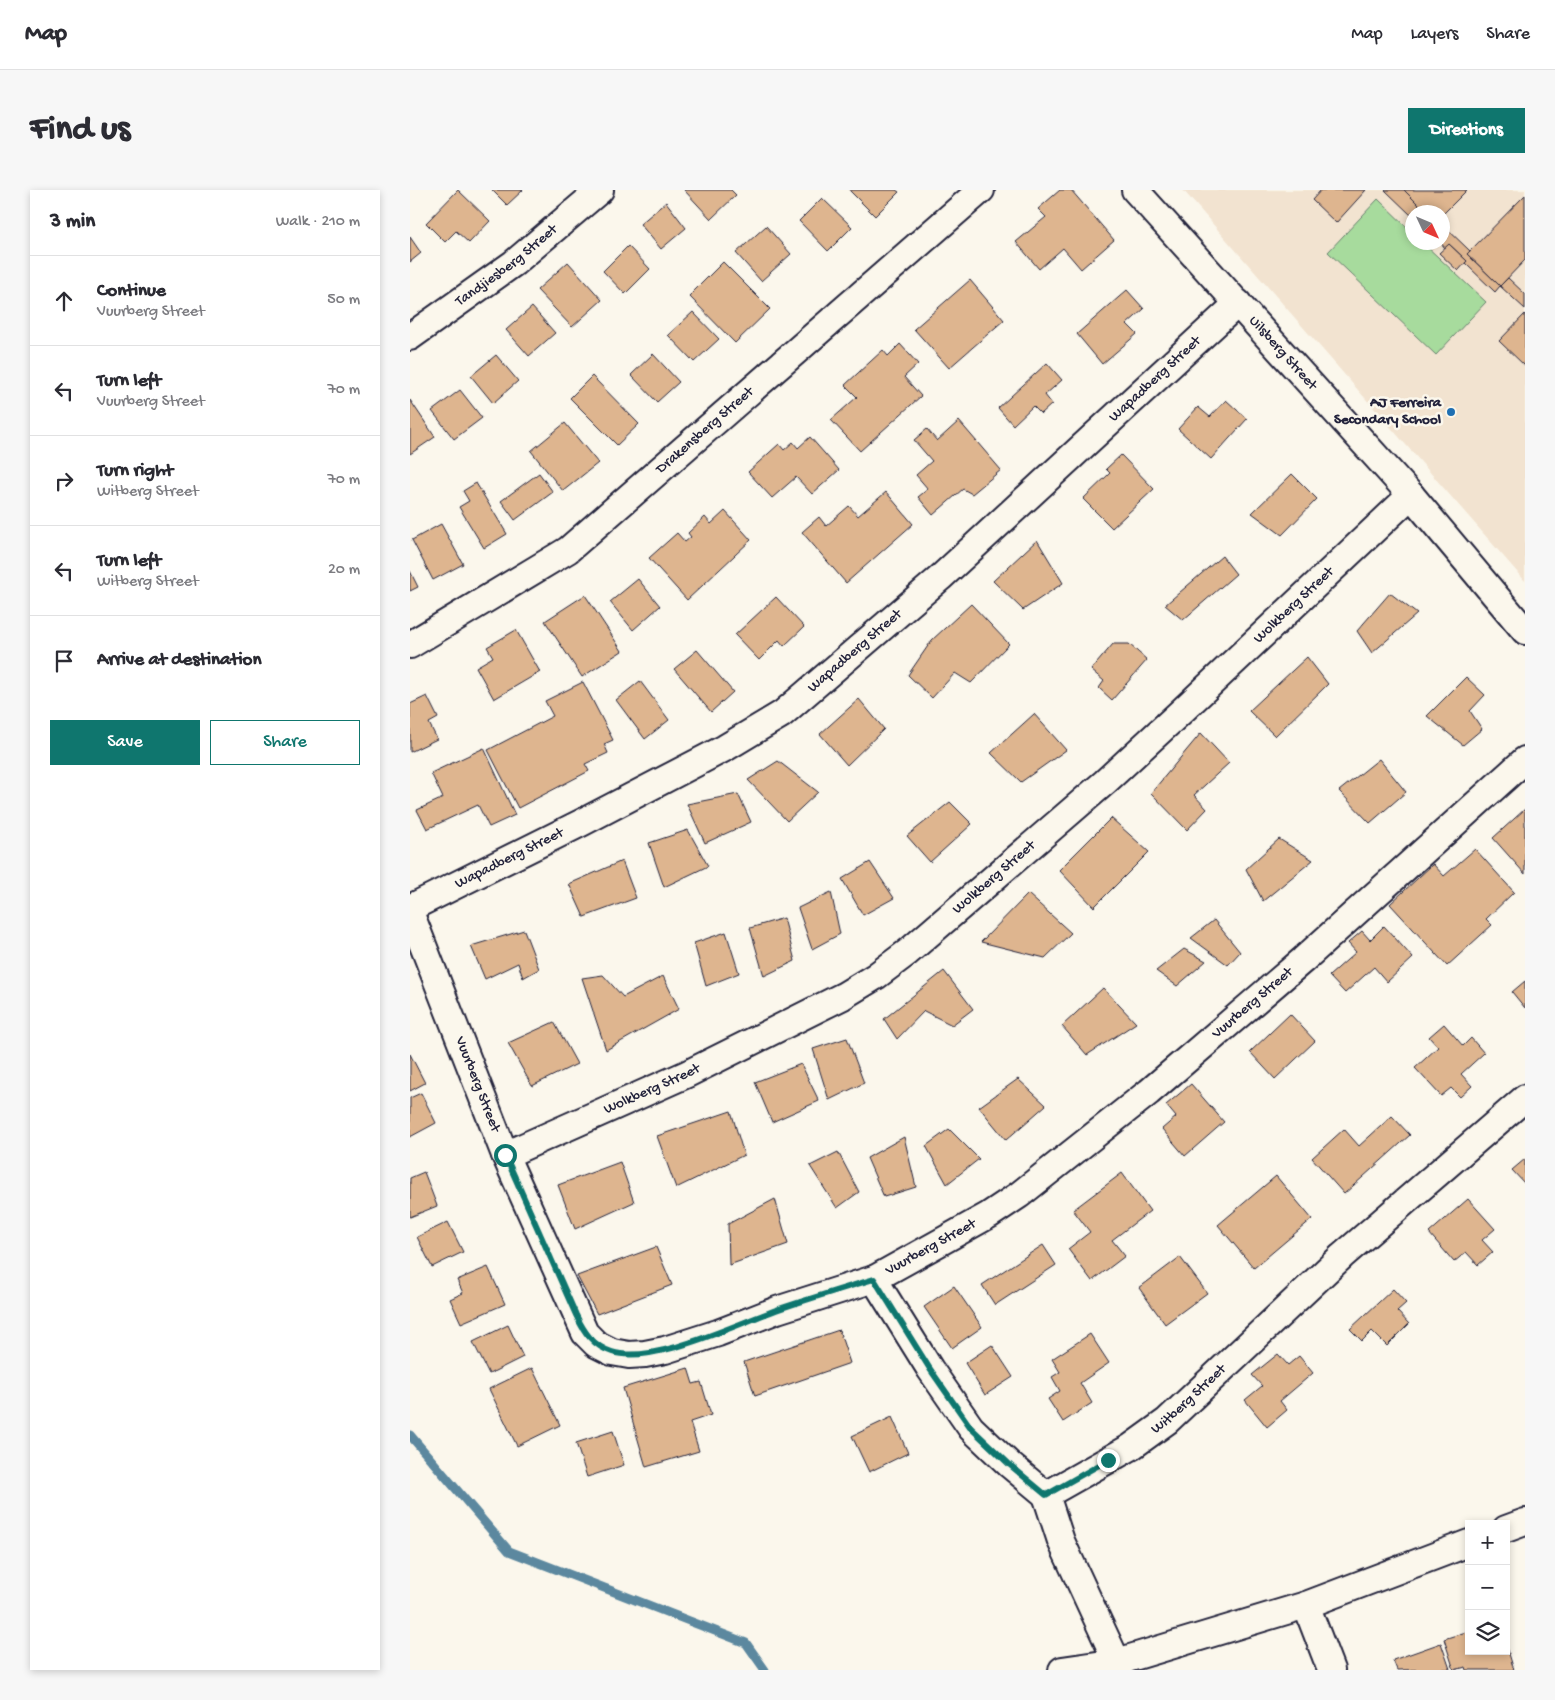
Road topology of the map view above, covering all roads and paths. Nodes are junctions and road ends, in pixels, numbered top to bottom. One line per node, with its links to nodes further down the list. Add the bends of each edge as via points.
1 (600, 190): 5 (street, Tandjiesberg Street, via 514,264)
2 (982, 190): 8 (street, Drakensberg Street, via 568,550)
3 (1135, 190): 4 (street, Uilsberg Street)
4 (1238, 303): 6 (street, Uilsberg Street); 10 (street, Wapadberg Street, via 940,578 782,714 716,753)
5 (410, 337)
6 (1411, 495): 7 (street, Uilsberg Street); 12 (street, Wolkberg Street, via 1104,782 876,976 844,996 687,1074)
7 (1525, 632)
8 (410, 645)
9 (1525, 760): 13 (street, Vuurberg Street, via 1303,960 1149,1092 1019,1194 966,1228)
10 (410, 910): 12 (street, Vuurberg Street)
11 (1525, 1098): 14 (street, Witberg Street, via 1342,1256 1167,1420 1131,1446)
12 (505, 1155): 13 (street, Vuurberg Street, via 585,1333 596,1344 612,1352 629,1355 665,1350)
13 (874, 1279): 14 (street, via 971,1428)
14 (1046, 1495): 19 (street, via 1061,1541)
15 (1525, 1522): 16 (street)
16 (1510, 1528)
17 (1465, 1545): 18 (street)
18 (1306, 1605): 19 (street); 21 (street)
19 (1118, 1666): 20 (street)
20 (1062, 1670)
21 (1331, 1670)

